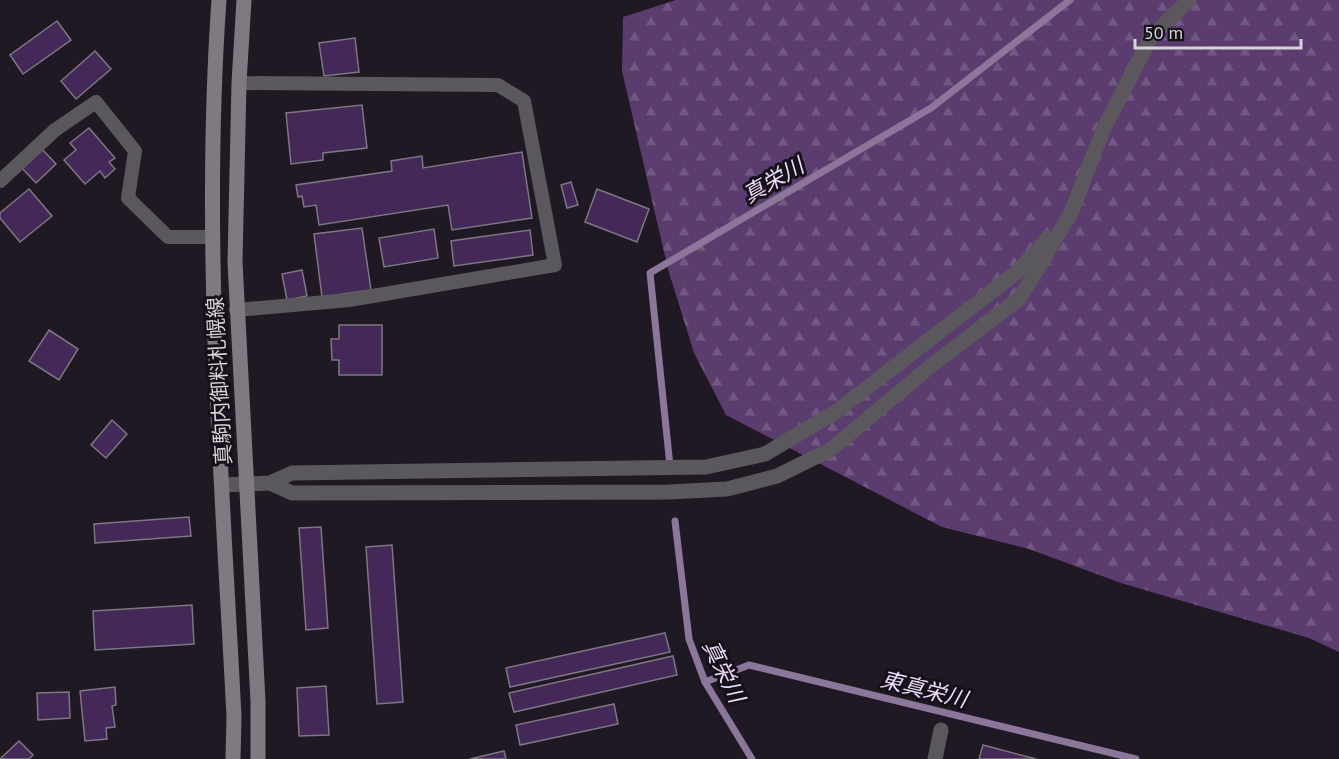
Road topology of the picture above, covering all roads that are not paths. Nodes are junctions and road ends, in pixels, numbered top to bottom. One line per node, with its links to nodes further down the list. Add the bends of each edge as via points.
1 (219, 0): 7 (main road, 真駒内御料札幌線, via 213,84)
2 (244, 0): 4 (main road, 真駒内御料札幌線)
3 (1189, 0): 6 (street, via 1151,38 1103,130)
4 (239, 83): 8 (main road, 真駒内御料札幌線); 8 (lane, via 498,85 524,101 555,265 349,300)
5 (0, 181): 7 (lane, via 55,130 96,102 135,151 129,198 168,237)
6 (1071, 213): 9 (street, via 1017,272 837,411 765,454 706,467 292,473); 9 (street, via 1020,298 830,450 777,476 727,489 669,492 292,493)
7 (212, 237): 11 (main road, 真駒内御料札幌線)
8 (236, 310): 10 (main road, 真駒内御料札幌線)
9 (270, 483): 10 (street)
10 (245, 484): 11 (street); 14 (main road, 真駒内御料札幌線)
11 (223, 485): 13 (main road, 真駒内御料札幌線)
12 (941, 730): 15 (street)
13 (233, 759)
14 (258, 759)
15 (935, 759)

